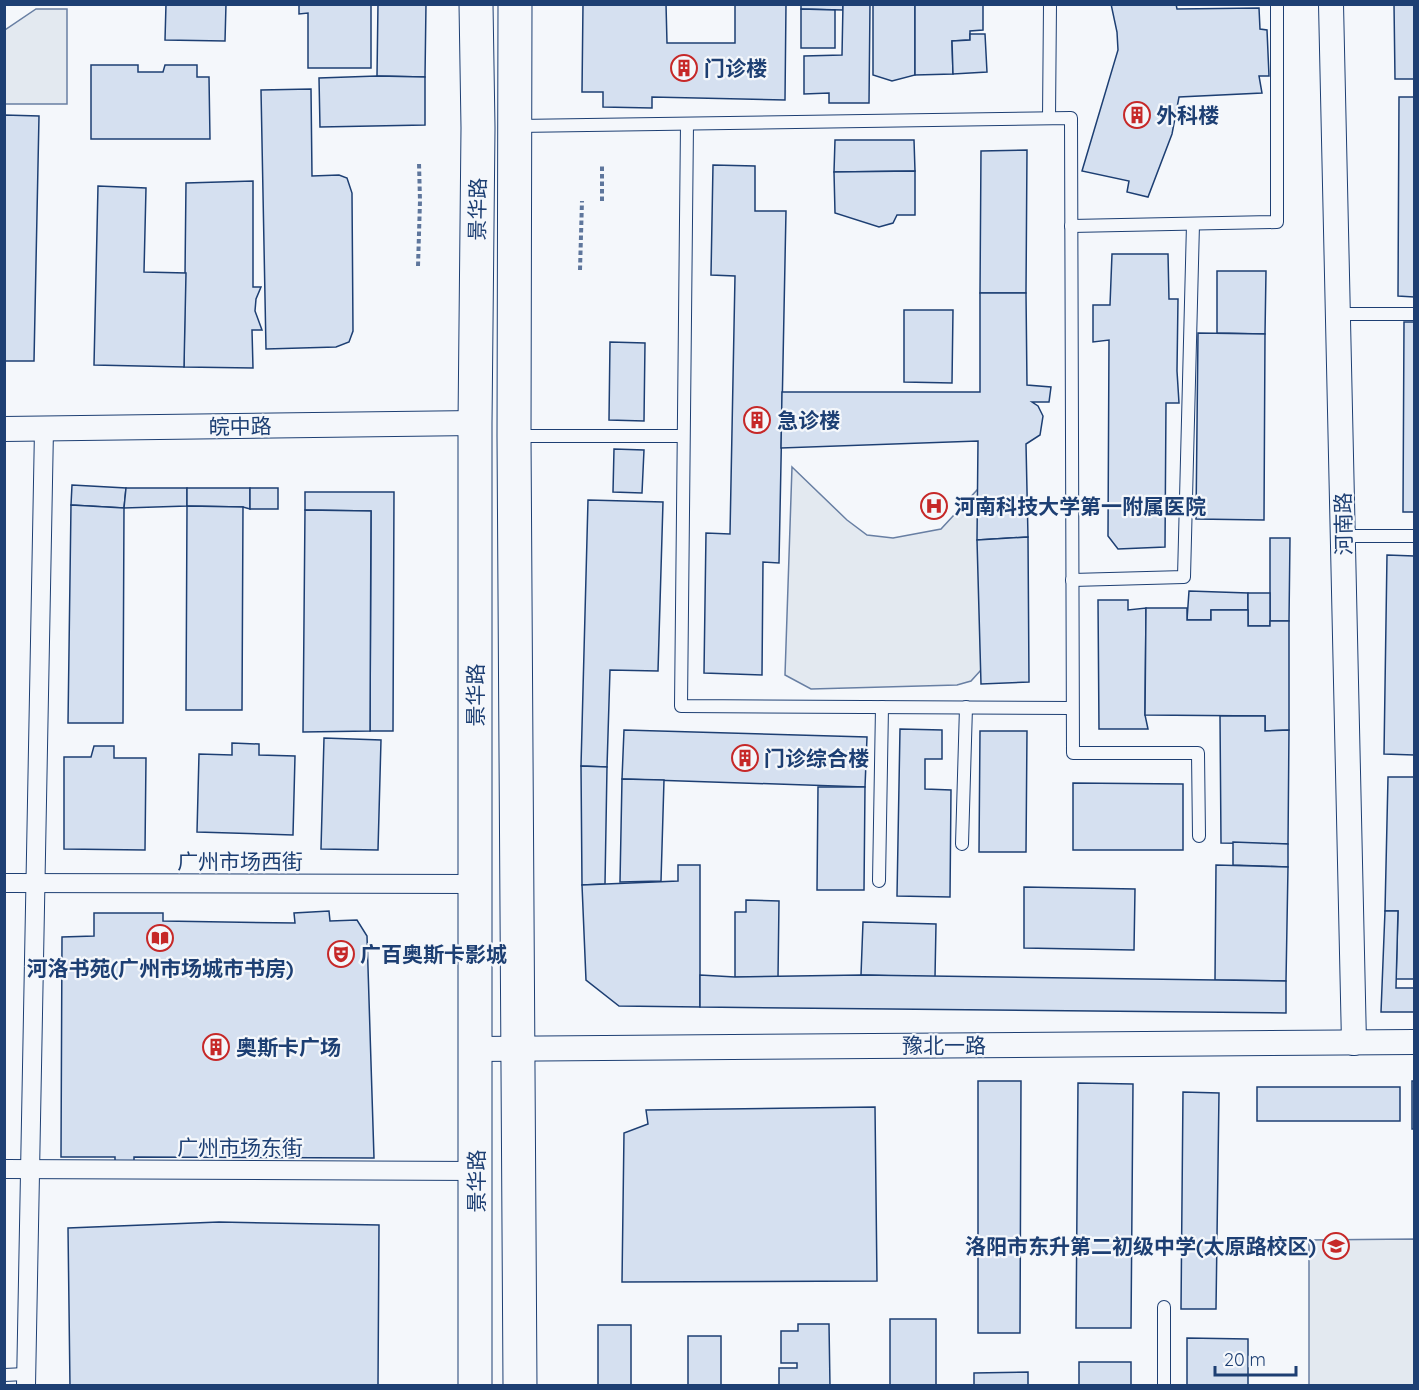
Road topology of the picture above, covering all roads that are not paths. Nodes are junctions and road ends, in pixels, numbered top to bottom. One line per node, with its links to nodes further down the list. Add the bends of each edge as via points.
1 (476, 4): 13 (main road, 景华路)
2 (515, 4): 8 (main road, 景华路)
3 (1050, 4): 6 (lane)
4 (1277, 4): 9 (lane, via 1277,222)
5 (1331, 4): 11 (street, 河南路)
6 (1049, 118): 7 (lane); 10 (lane, via 1071,118)
7 (687, 124): 8 (lane); 17 (lane)
8 (516, 126): 16 (main road, 景华路)
9 (1193, 224): 10 (lane); 20 (lane, via 1184,578)
10 (1071, 226): 20 (lane)
11 (1338, 314): 12 (lane); 18 (street, 河南路)
12 (1414, 314)
13 (475, 423): 15 (street, 皖中路); 29 (main road, 景华路)
14 (4, 429): 15 (street, 皖中路)
15 (44, 429): 28 (street)
16 (514, 436): 17 (lane); 32 (main road, 景华路)
17 (682, 436): 21 (lane, via 681,706)
18 (1343, 536): 19 (lane); 30 (street, 河南路)
19 (1414, 536)
20 (1072, 580): 23 (lane)
21 (882, 707): 22 (lane); 26 (lane)
22 (966, 707): 23 (lane); 25 (lane)
23 (1072, 708): 24 (lane, via 1073,753 1198,753)
24 (1199, 836)
25 (963, 844)
26 (879, 881)
27 (4, 883): 28 (street, 广州市场西街)
28 (34, 883): 29 (street, 广州市场西街); 35 (street)
29 (474, 884): 33 (main road, 景华路)
30 (1354, 1042): 31 (street, 豫北一路); 32 (street, 豫北一路)
31 (1414, 1042)
32 (518, 1047): 33 (street, 豫北一路); 41 (main road, 景华路)
33 (474, 1049): 36 (main road, 景华路)
34 (4, 1169): 35 (street, 广州市场东街)
35 (30, 1169): 36 (street, 广州市场东街); 39 (street)
36 (476, 1171): 40 (main road, 景华路)
37 (1164, 1307): 42 (lane)
38 (4, 1375): 39 (lane)
39 (26, 1380)
40 (475, 1386)
41 (520, 1386)
42 (1164, 1386)

